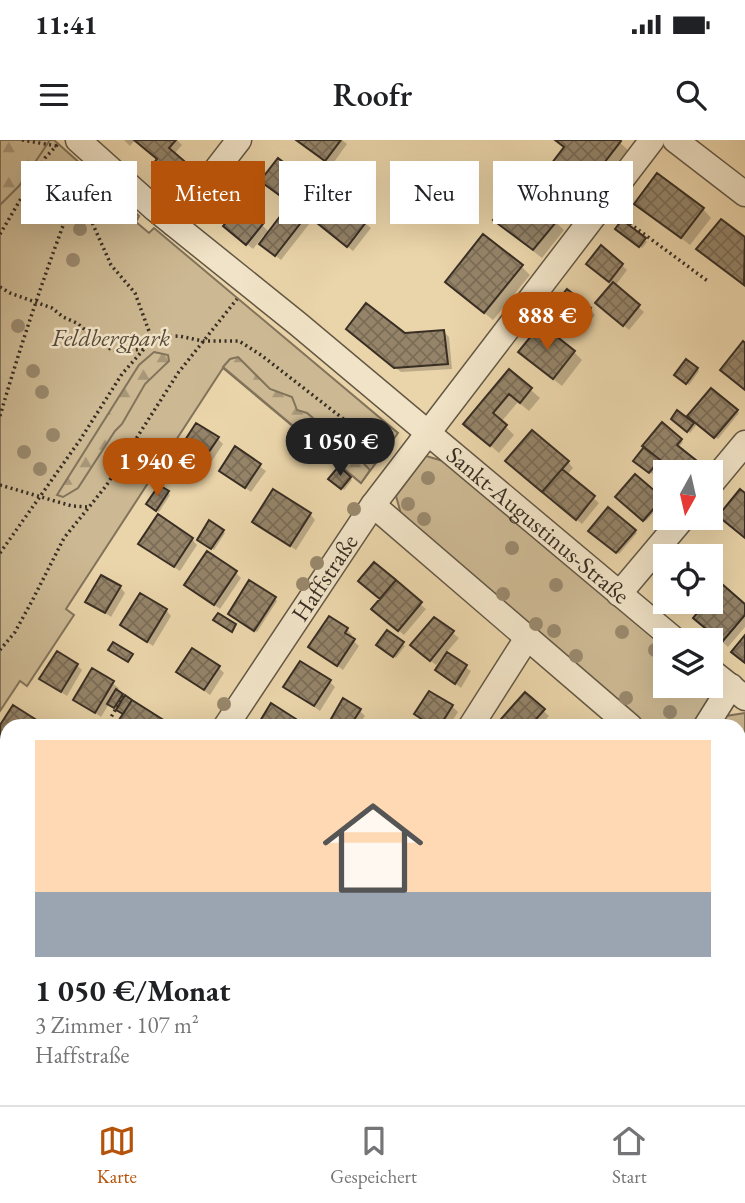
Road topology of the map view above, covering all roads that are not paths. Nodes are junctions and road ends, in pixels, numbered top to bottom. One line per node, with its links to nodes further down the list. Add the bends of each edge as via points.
1 (239, 140): 5 (street)
2 (652, 140): 9 (street, Haffstraße)
3 (675, 140): 6 (street)
4 (67, 143): 7 (street, Sankt-Augustinus-Straße)
5 (223, 161)
6 (745, 194)
7 (151, 207)
8 (174, 224): 9 (street, Sankt-Augustinus-Straße)
9 (428, 433): 12 (street, Haffstraße); 14 (street, Sankt-Augustinus-Straße)
10 (745, 443): 11 (street)
11 (723, 469)
12 (373, 505): 16 (street); 19 (street, Haffstraße)
13 (673, 530): 14 (street)
14 (619, 594): 15 (street, Sankt-Augustinus-Straße)
15 (660, 628)
16 (527, 638): 20 (street); 21 (street)
17 (723, 680): 18 (street)
18 (738, 692): 22 (street)
19 (231, 719)
20 (475, 719)
21 (622, 719)
22 (713, 719)

